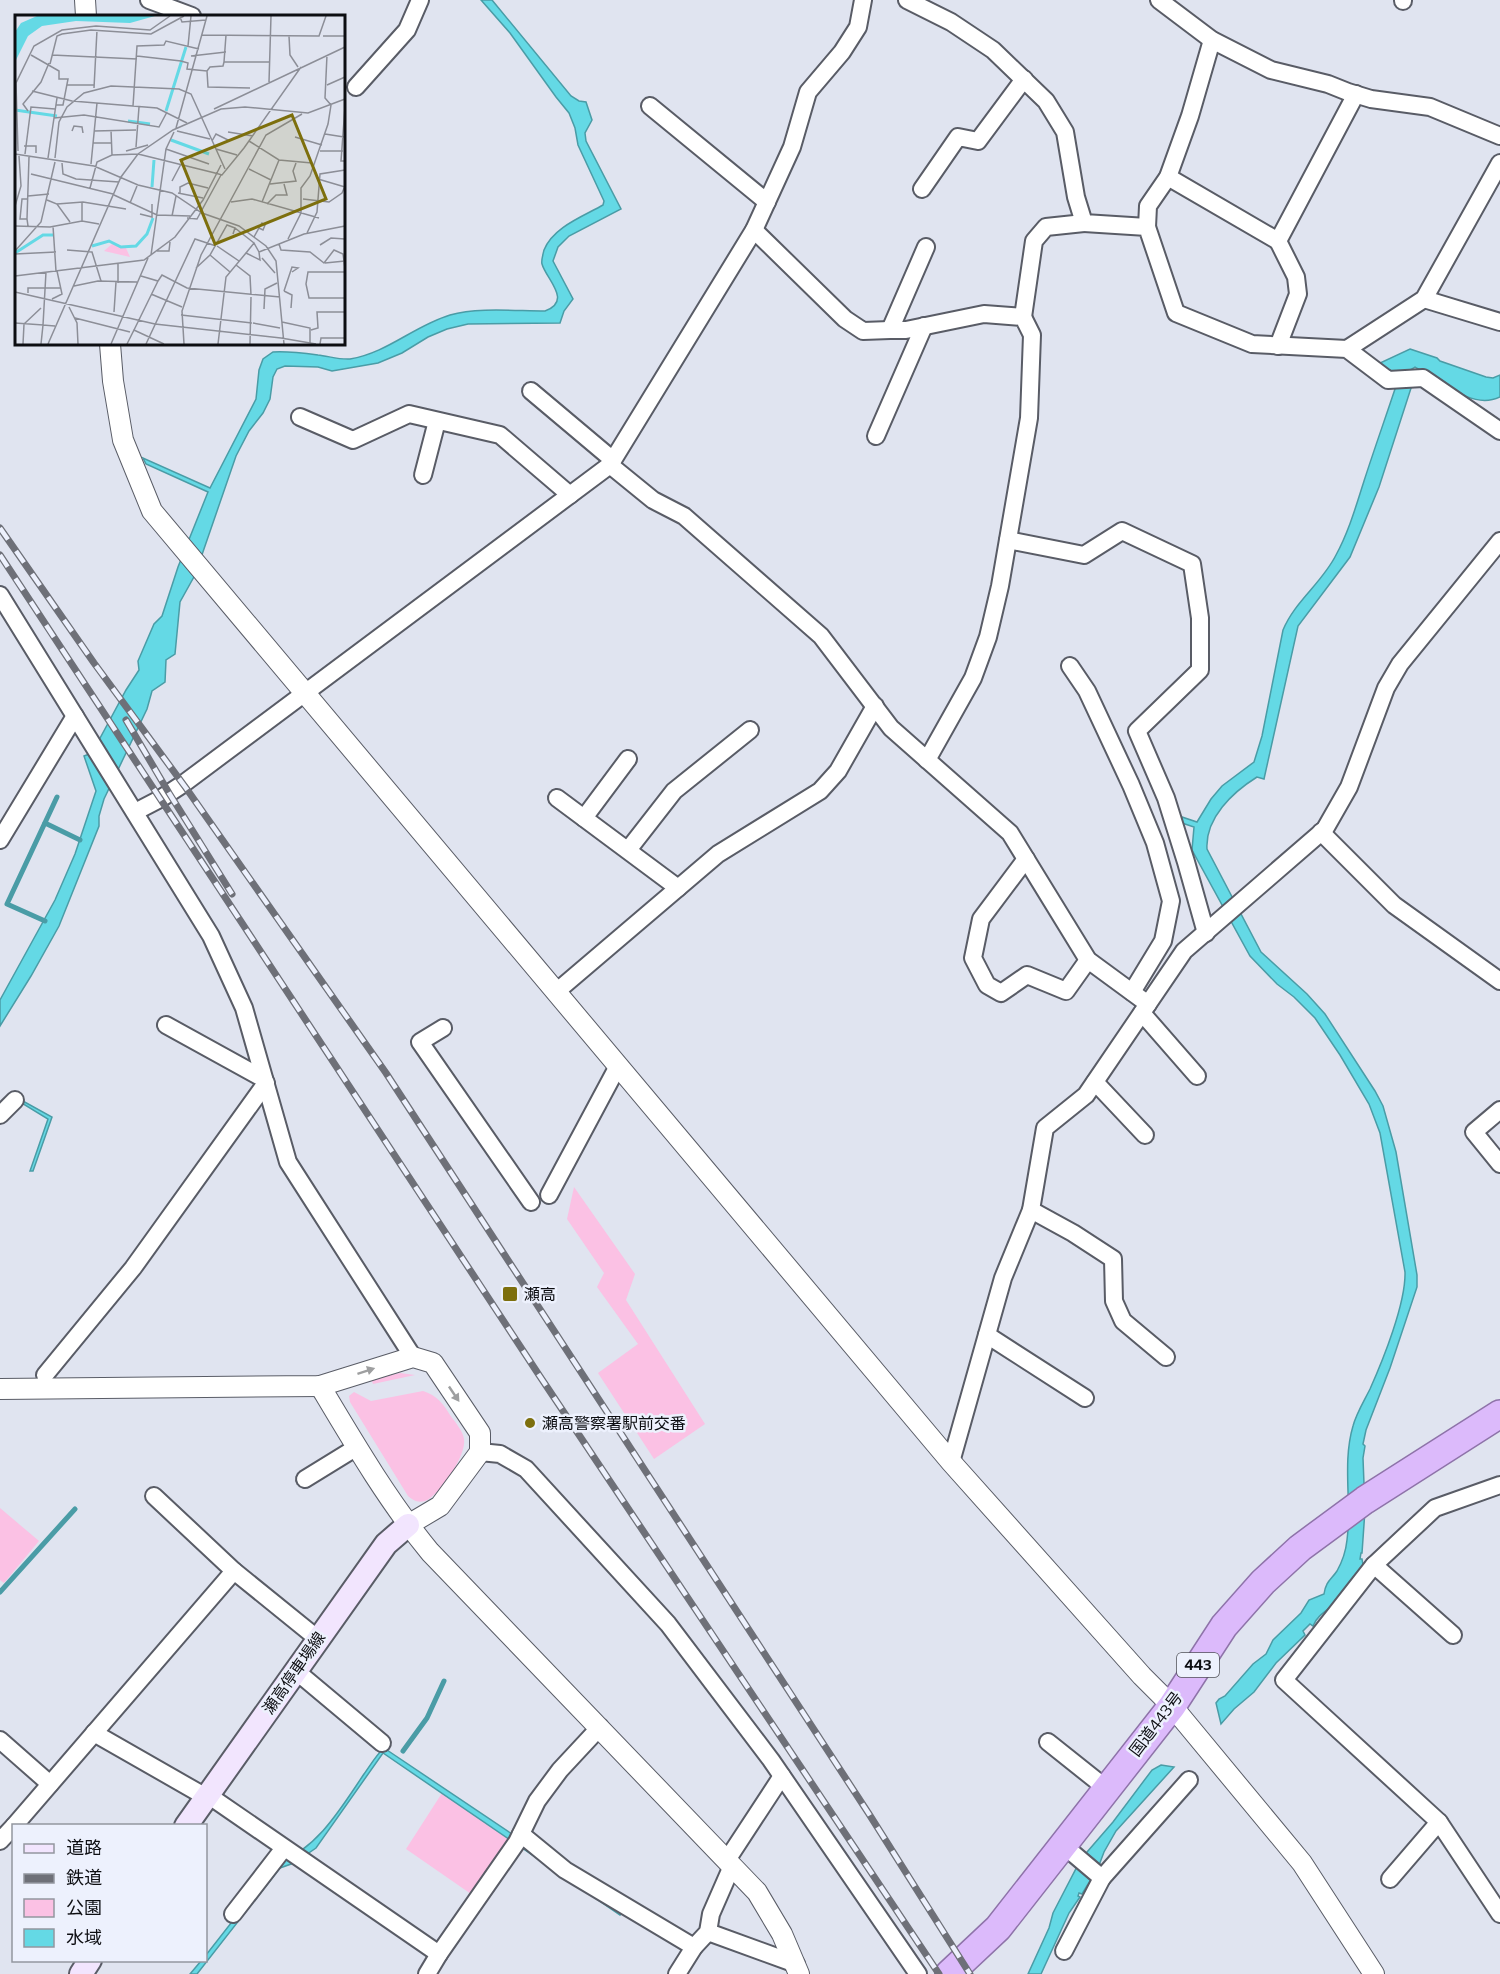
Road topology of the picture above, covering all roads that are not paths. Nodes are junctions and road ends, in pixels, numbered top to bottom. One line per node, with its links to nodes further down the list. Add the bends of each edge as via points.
1 (85, 0): 7 (street)
2 (149, 0): 8 (street)
3 (420, 0): 11 (street, via 407,30)
4 (863, 0): 18 (street, via 858,27 808,92 792,147)
5 (907, 0): 10 (street, via 951,22 993,50)
6 (1159, 0): 9 (street)
7 (86, 15)
8 (189, 15)
9 (1212, 40): 12 (street, via 1271,69); 16 (street)
10 (1024, 79): 17 (street, via 978,141 957,137); 19 (street, via 1046,101 1065,132)
11 (356, 87)
12 (1356, 94): 14 (street, via 1430,107); 22 (street)
13 (650, 106): 18 (street)
14 (1500, 136)
15 (1500, 163): 24 (street)
16 (1168, 177): 20 (street, via 1148,206); 22 (street)
17 (922, 189)
18 (767, 202): 21 (street)
19 (1084, 223): 20 (street); 25 (street, via 1046,227 1034,241)
20 (1147, 227): 30 (street, via 1176,312 1252,344)
21 (754, 230): 28 (street, via 845,319 862,331); 37 (street)
22 (1278, 241): 30 (street, via 1296,277 1298,294)
23 (926, 247): 28 (street)
24 (1424, 300): 26 (street); 31 (street)
25 (1023, 318): 27 (street, via 984,314); 40 (street, via 1032,335 1029,418)
26 (1500, 322)
27 (924, 326): 28 (street); 36 (street)
28 (890, 330)
29 (110, 345): 44 (street, via 123,440 152,511)
30 (1278, 346): 31 (street)
31 (1347, 349): 35 (street, via 1388,380 1424,378)
32 (531, 391): 37 (street)
33 (300, 417): 34 (street, via 353,440 409,414)
34 (438, 421): 38 (street); 39 (street, via 500,435)
35 (1500, 431)
36 (876, 436)
37 (612, 463): 39 (street); 45 (street, via 653,500 684,516 821,636)
38 (423, 475)
39 (570, 495): 44 (street)
40 (1008, 540): 49 (street, via 988,638 973,678); 58 (street, via 1084,555 1122,531 1192,564 1200,618 1200,670 1137,731 1166,798)
41 (1500, 541): 53 (street, via 1390,680 1349,788)
42 (0, 595): 46 (street)
43 (1070, 666): 62 (street, via 1087,691 1131,785 1155,843 1170,901 1163,940)
44 (305, 694): 51 (street, via 160,800); 61 (street)
45 (875, 706): 49 (street, via 891,728); 57 (street, via 838,771 820,791 718,854)
46 (75, 716): 51 (street); 54 (street)
47 (750, 730): 55 (street, via 674,791)
48 (628, 759): 52 (street)
49 (927, 760): 56 (street, via 1010,833)
50 (557, 798): 52 (street)
51 (135, 812): 68 (street, via 211,936 244,1008)
52 (584, 818): 55 (street)
53 (1321, 832): 58 (street); 60 (street, via 1394,905)
54 (0, 840)
55 (628, 850): 57 (street)
56 (1026, 859): 59 (street); 59 (street, via 981,919 974,958 987,985 1001,993 1027,975 1066,991)
57 (678, 888): 61 (street)
58 (1206, 933): 63 (street, via 1184,951)
59 (1088, 960): 62 (street)
60 (1500, 981)
61 (556, 992): 66 (street)
62 (1132, 992): 63 (street)
63 (1145, 1008): 67 (street); 69 (street)
64 (166, 1025): 68 (street)
65 (443, 1028): 76 (street, via 420,1042)
66 (618, 1066): 75 (street); 88 (street)
67 (1197, 1076)
68 (265, 1081): 79 (street, via 288,1162); 81 (street, via 133,1268)
69 (1095, 1082): 73 (street); 77 (street, via 1086,1095 1045,1128)
70 (15, 1100): 72 (street)
71 (1500, 1110): 74 (street, via 1474,1132)
72 (0, 1115)
73 (1145, 1135)
74 (1500, 1164)
75 (549, 1195)
76 (531, 1202)
77 (1031, 1210): 78 (street, via 1003,1278); 80 (street, via 1113,1259 1113,1301 1123,1321)
78 (987, 1335): 84 (street); 88 (street)
79 (413, 1357): 82 (street, one-way to 79); 87 (street, one-way to 87, via 433,1364 480,1433)
80 (1166, 1357)
81 (45, 1375)
82 (320, 1386): 83 (street); 86 (street)
83 (0, 1389)
84 (1085, 1398)
85 (1500, 1414): 98 (highway, 国道443号 / 443, via 1365,1500 1300,1548 1224,1626)
86 (357, 1447): 89 (street); 92 (street)
87 (480, 1452): 92 (street, via 440,1506); 104 (street, via 500,1454 526,1469 541,1485 668,1624)
88 (951, 1462): 98 (street)
89 (305, 1479)
90 (1500, 1485): 93 (street, via 1434,1508)
91 (154, 1496): 94 (street)
92 (408, 1525): 96 (main road, 瀬高停車場線, via 386,1544); 99 (street)
93 (1374, 1565): 95 (street); 109 (street, via 1284,1680)
94 (234, 1571): 96 (street); 100 (street)
95 (1454, 1635)
96 (318, 1639): 97 (main road, 瀬高停車場線)
97 (296, 1671): 103 (street); 108 (main road, 瀬高停車場線)
98 (1172, 1706): 107 (highway, 国道443号 / 443); 131 (street, via 1302,1863)
99 (600, 1727): 113 (street, via 537,1801); 117 (street)
100 (94, 1733): 106 (street); 108 (street)
101 (0, 1740): 106 (street)
102 (1048, 1742): 107 (street)
103 (382, 1743)
104 (782, 1776): 117 (street); 129 (street)
105 (1189, 1780): 118 (street)
106 (50, 1784): 110 (street)
107 (1107, 1789): 115 (highway, 国道443号 / 443)
108 (207, 1796): 111 (main road, 瀬高停車場線); 116 (street)
109 (1439, 1822): 119 (street); 121 (street)
110 (16, 1824)
111 (187, 1824)
112 (12, 1828): 114 (street)
113 (521, 1834): 123 (street, via 565,1870); 125 (street)
114 (0, 1841)
115 (1063, 1845): 118 (street); 130 (highway, 国道443号 / 443, via 998,1928)
116 (284, 1848): 120 (street); 125 (street)
117 (729, 1863): 122 (street); 126 (street, via 757,1892)
118 (1102, 1878): 124 (street)
119 (1390, 1879)
120 (233, 1914)
121 (1500, 1914)
122 (708, 1932): 123 (street); 126 (street)
123 (694, 1947): 128 (street)
124 (1064, 1950)
125 (439, 1954): 127 (street)
126 (797, 1969)
127 (427, 1974)
128 (677, 1974)
129 (918, 1974)
130 (949, 1974)
131 (1374, 1974)

